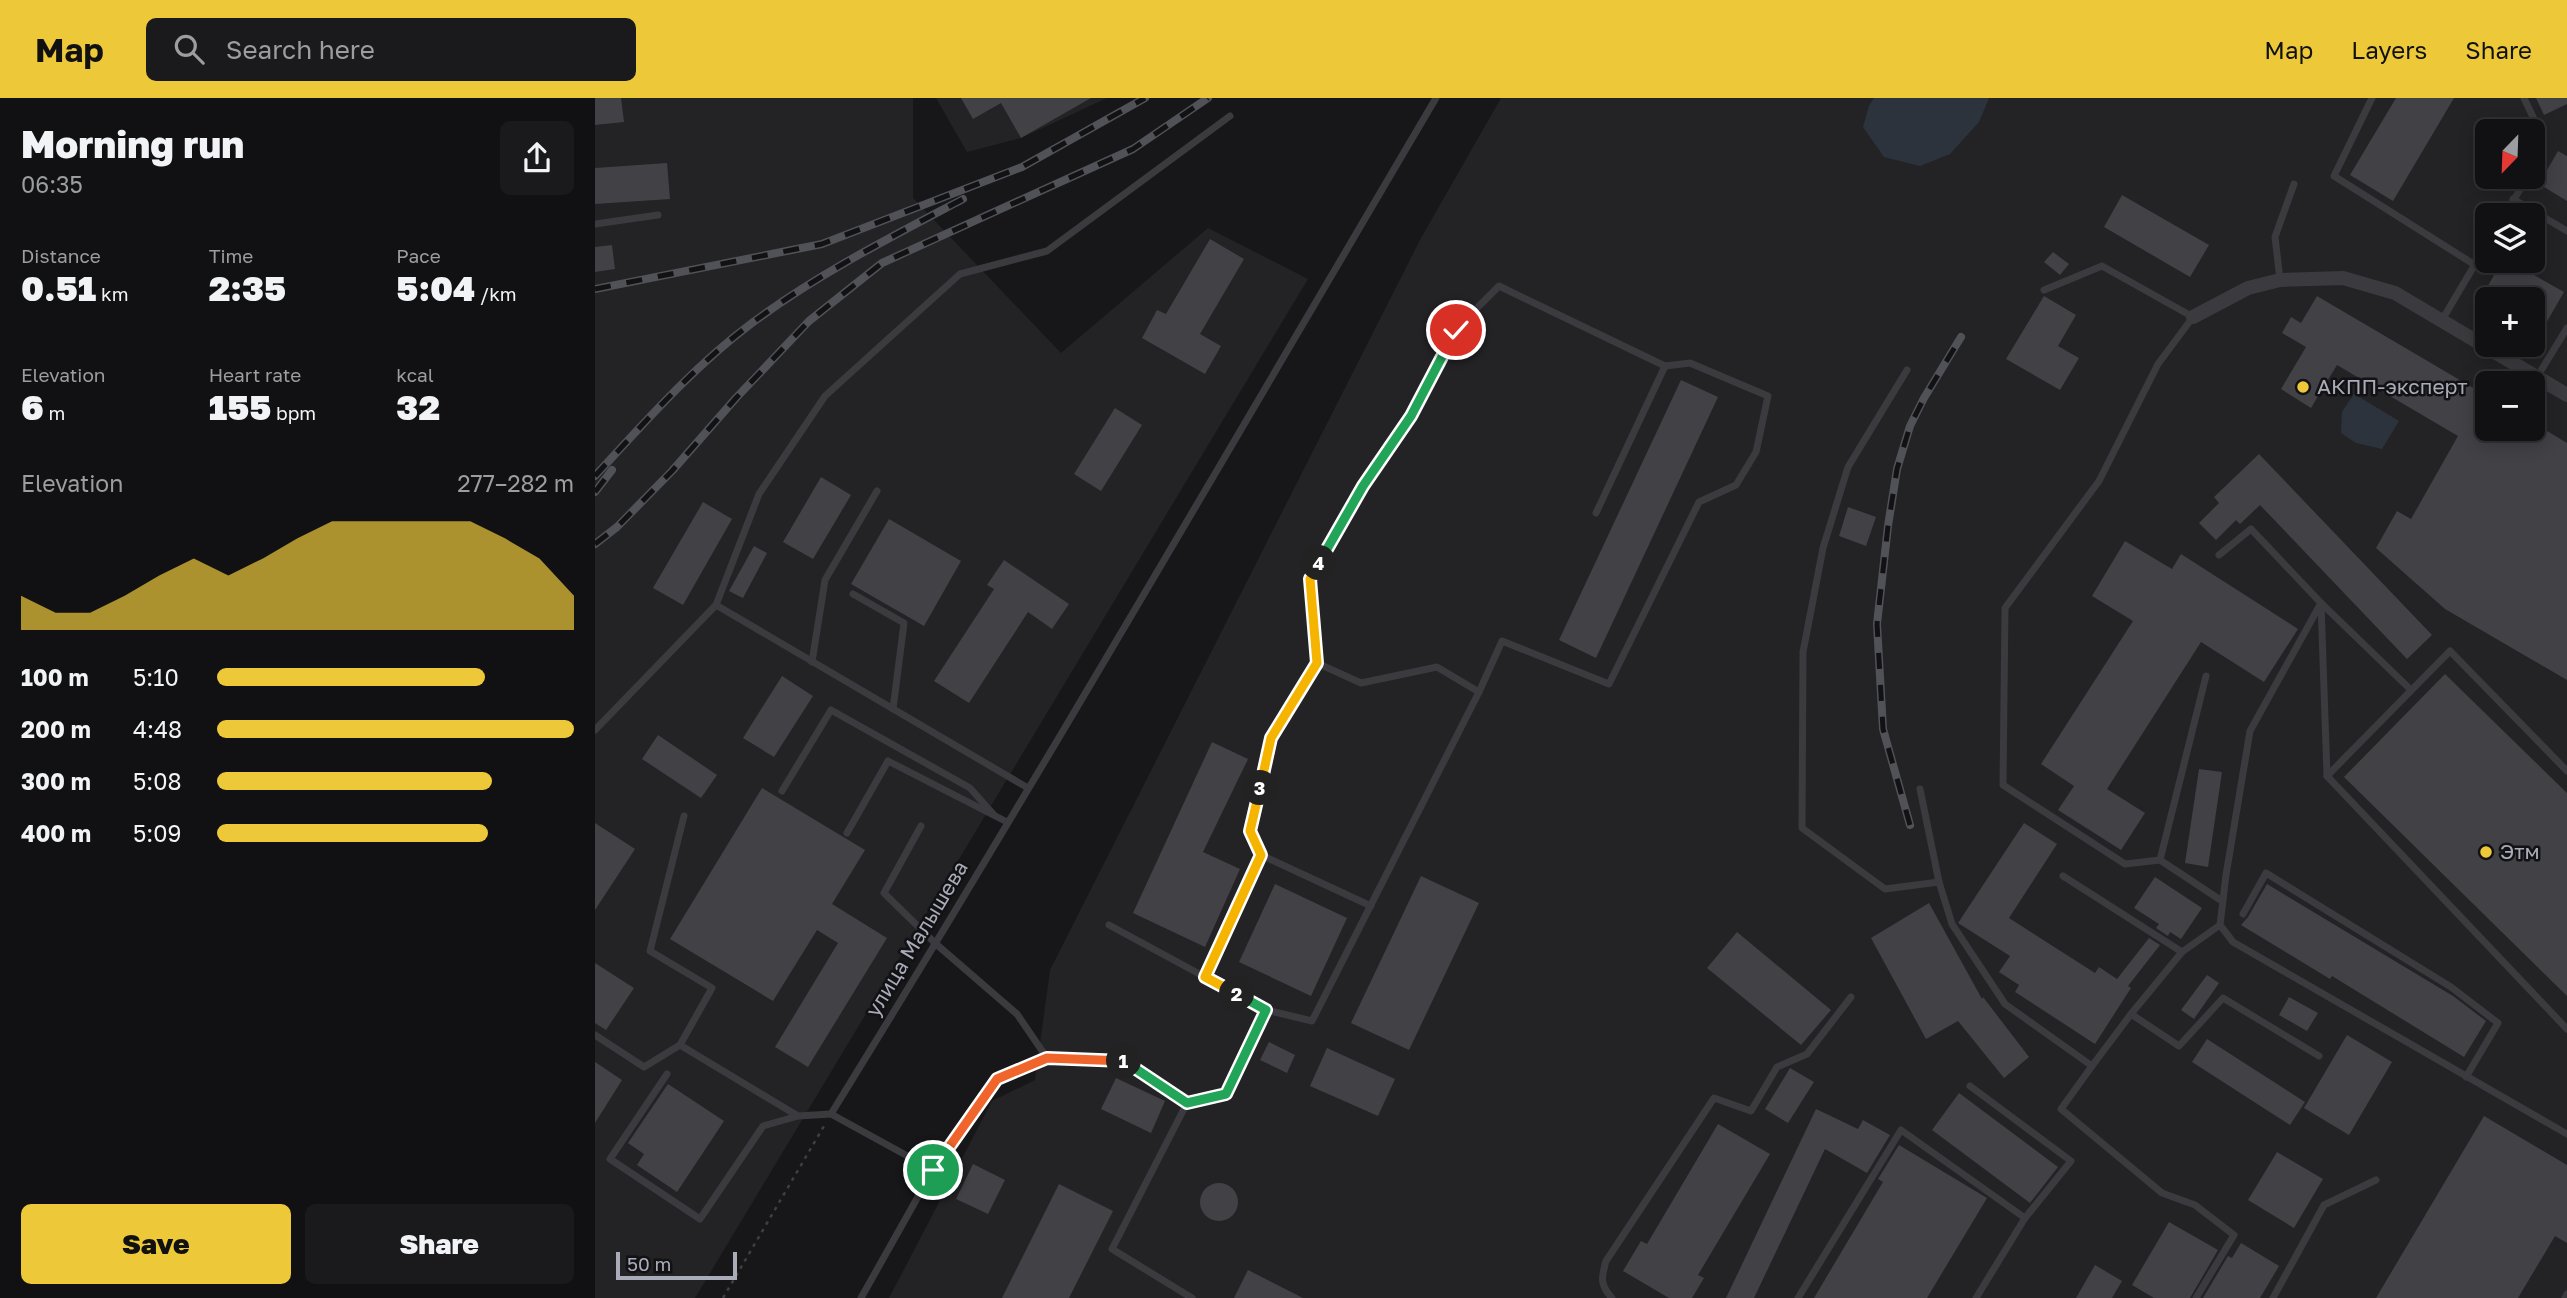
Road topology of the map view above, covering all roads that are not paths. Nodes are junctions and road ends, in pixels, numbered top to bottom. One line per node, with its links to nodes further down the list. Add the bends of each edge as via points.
1 (1436, 98): 40 (lane, улица Малышева)
2 (2372, 98): 13 (lane, via 2334,176)
3 (2524, 98): 5 (lane)
4 (1230, 116): 30 (lane, via 1047,251 960,274 825,396 759,494)
5 (2533, 119)
6 (2294, 184): 14 (lane, via 2274,237)
7 (2520, 189): 8 (lane)
8 (2514, 198): 9 (lane); 12 (lane)
9 (2511, 203)
10 (658, 215): 11 (lane)
11 (595, 224)
12 (2567, 231)
13 (2475, 265): 17 (lane)
14 (2280, 280): 16 (street, via 2248,288); 17 (street, via 2343,278 2395,293)
15 (2044, 290): 16 (lane, via 2102,265)
16 (2193, 317): 49 (lane, via 2158,364 2095,487 2005,608 2003,785 2125,864)
17 (2442, 320): 21 (street)
18 (2567, 328): 22 (lane)
19 (1665, 366): 26 (lane); 32 (lane, via 1499,286 1456,330 1411,416 1363,486 1310,579); 35 (lane, via 1690,363 1768,396 1756,452 1736,485 1699,502 1609,684 1502,642)
20 (1907, 370): 51 (lane, via 1848,467 1823,548 1803,652 1802,828 1885,890)
21 (2527, 371)
22 (2541, 371)
23 (2545, 382): 24 (street)
24 (2567, 395)
25 (877, 491): 31 (lane, via 825,580)
26 (1595, 513)
27 (2219, 555): 29 (lane, via 2251,528)
28 (853, 594): 36 (lane, via 904,623)
29 (2321, 603): 34 (lane); 39 (lane); 52 (lane, via 2250,731)
30 (716, 605): 31 (lane); 37 (lane)
31 (812, 662): 36 (lane)
32 (1317, 663): 35 (lane, via 1361,683 1437,667); 48 (lane, via 1271,738 1250,831)
33 (2206, 676): 49 (lane)
34 (2411, 690): 38 (lane, via 2450,651); 39 (lane)
35 (1479, 692): 53 (lane)
36 (893, 709): 40 (lane)
37 (595, 730)
38 (2567, 771)
39 (2327, 776): 63 (lane)
40 (1028, 788): 45 (lane, улица Малышева)
41 (1920, 789): 51 (lane)
42 (782, 791): 43 (lane, via 831,710 970,788)
43 (994, 815): 45 (lane); 47 (lane, via 888,761)
44 (684, 816): 65 (lane, via 650,951 712,988)
45 (1007, 822): 57 (lane, улица Малышева)
46 (921, 826): 57 (lane, via 884,893)
47 (847, 832)
48 (1261, 855): 53 (lane); 59 (lane)
49 (2160, 860): 52 (lane)
50 (2063, 876): 58 (lane)
51 (1939, 882): 68 (lane, via 1952,924 2005,1004)
52 (2223, 901): 56 (lane)
53 (1371, 906): 61 (lane, via 1312,1021)
54 (2243, 914): 70 (lane, via 2266,873 2451,987 2498,1023)
55 (1109, 925): 59 (lane)
56 (2220, 925): 58 (lane); 70 (lane, via 2233,942)
57 (936, 944): 67 (lane, via 1017,1014); 73 (lane, улица Малышева)
58 (2182, 952): 62 (lane)
59 (1205, 977): 61 (lane)
60 (1851, 997): 81 (lane, via 1807,1054 1777,1067 1751,1111 1714,1098 1606,1261 1601,1278)
61 (1266, 1010): 72 (lane, via 1226,1094)
62 (2131, 1014): 66 (lane, via 2179,1046 2223,998); 68 (lane)
63 (2567, 1029)
64 (595, 1035): 65 (lane, via 644,1067)
65 (680, 1045): 74 (lane)
66 (2319, 1056)
67 (1047, 1058): 72 (lane, via 1126,1061); 76 (lane, via 997,1079)
68 (2092, 1066): 84 (lane, via 2060,1109 2162,1193 2195,1205 2234,1235)
69 (667, 1074): 74 (lane, via 610,1159 700,1219 763,1126)
70 (2466, 1077): 75 (lane)
71 (1970, 1086): 78 (lane, via 2071,1161)
72 (1187, 1103): 80 (lane, via 1112,1249)
73 (831, 1114): 74 (lane); 76 (lane)
74 (798, 1116)
75 (2567, 1134)
76 (933, 1170): 79 (lane)
77 (2376, 1180): 85 (lane, via 2324,1205)
78 (2025, 1219): 82 (lane, via 1901,1130); 83 (lane)
79 (861, 1298)
80 (1192, 1298)
81 (1612, 1298)
82 (1798, 1298)
83 (1976, 1298)
84 (2196, 1298)
85 (2273, 1298)

